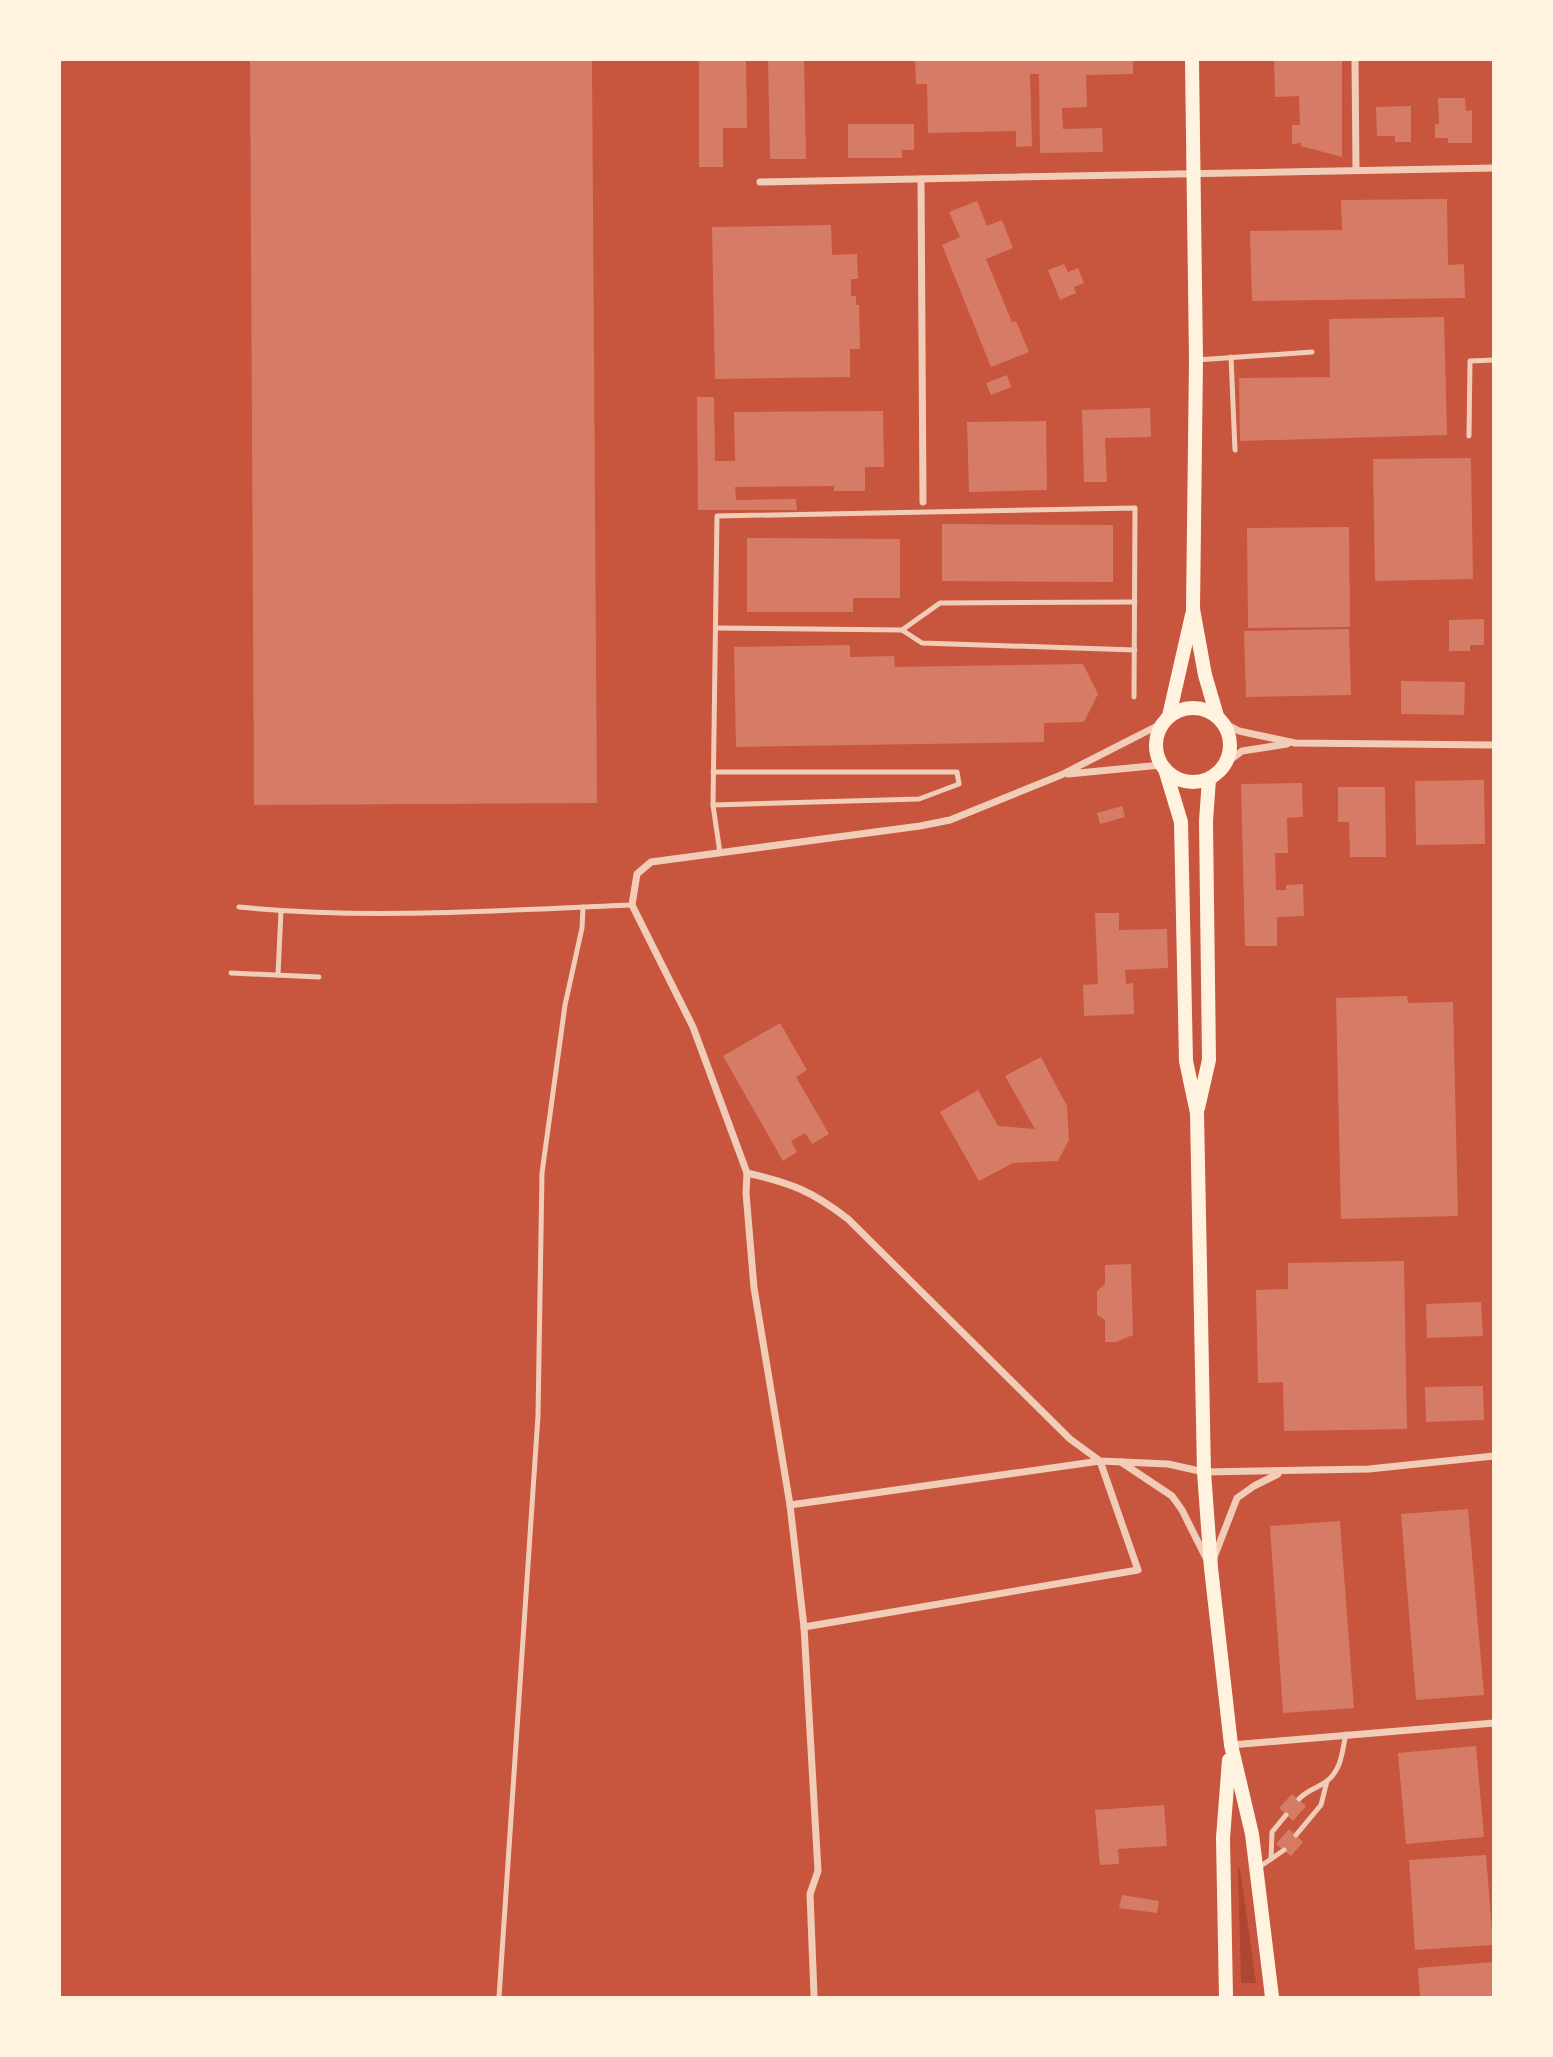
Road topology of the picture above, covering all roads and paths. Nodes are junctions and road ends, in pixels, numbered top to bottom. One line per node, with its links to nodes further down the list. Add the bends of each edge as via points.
1 (1192, 60): 5 (main road)
2 (1355, 60): 4 (street)
3 (1493, 168): 4 (street)
4 (1356, 170): 5 (street)
5 (1193, 172): 6 (street); 10 (main road)
6 (921, 180): 7 (street); 14 (street)
7 (760, 182)
8 (1312, 352): 9 (lane)
9 (1231, 358): 10 (lane); 13 (lane)
10 (1196, 360): 16 (main road)
11 (1493, 360): 12 (lane, via 1470,361)
12 (1469, 436)
13 (1236, 450)
14 (923, 502)
15 (1135, 602): 17 (lane, via 1135,508 717,516); 18 (lane, via 940,603); 19 (lane)
16 (1193, 609): 21 (main road); 22 (main road, via 1205,675)
17 (716, 628): 18 (lane); 27 (lane)
18 (902, 630): 19 (lane, via 922,643)
19 (1135, 650): 20 (lane)
20 (1134, 697)
21 (1166, 720): 22 (main road, via 1191,707 1205,709); 26 (main road, via 1156,738); 28 (street)
22 (1221, 720): 23 (street, via 1239,731); 25 (main road, via 1230,739)
23 (1294, 743): 24 (street); 25 (street, via 1252,748)
24 (1493, 745)
25 (1226, 763): 29 (main road)
26 (1163, 767): 28 (street); 29 (main road, via 1189,782); 39 (main road, via 1181,822 1186,1061)
27 (713, 772): 30 (lane); 30 (lane, via 957,772 959,784 919,799)
28 (1060, 775): 31 (street, via 950,820)
29 (1209, 779): 39 (main road, via 1209,1060)
30 (713, 805): 31 (lane)
31 (720, 853): 32 (street, via 651,862 637,874)
32 (632, 905): 34 (lane); 40 (street, via 692,1027)
33 (239, 907): 35 (lane)
34 (583, 907): 35 (lane, via 415,913); 60 (lane, via 542,1173 538,1416)
35 (281, 911): 37 (lane)
36 (231, 973): 37 (lane)
37 (278, 975): 38 (lane)
38 (319, 977)
39 (1197, 1113): 44 (main road)
40 (747, 1173): 42 (street, via 785,1182 821,1198 848,1219 1070,1439); 46 (street, via 754,1288)
41 (1493, 1456): 45 (street, via 1368,1469)
42 (1100, 1461): 43 (street); 46 (street); 48 (street, via 1138,1570)
43 (1120, 1462): 44 (street, via 1168,1464); 47 (street, via 1172,1496)
44 (1204, 1472): 45 (street); 47 (main road)
45 (1281, 1472): 47 (street, via 1237,1498)
46 (790, 1505): 48 (street)
47 (1211, 1568): 51 (main road)
48 (804, 1627): 59 (street, via 818,1871 810,1894)
49 (1493, 1723): 50 (street)
50 (1346, 1734): 51 (street); 52 (lane, via 1339,1766)
51 (1231, 1745): 58 (main road, via 1252,1835); 61 (main road, via 1223,1838)
52 (1327, 1781): 53 (lane); 55 (lane, via 1321,1805)
53 (1299, 1800)
54 (1286, 1815): 57 (lane, via 1272,1832)
55 (1296, 1835)
56 (1284, 1850): 57 (lane)
57 (1271, 1859): 58 (lane)
58 (1255, 1869): 62 (main road)
59 (814, 1995)
60 (499, 1997)
61 (1226, 1997)
62 (1272, 1997)

